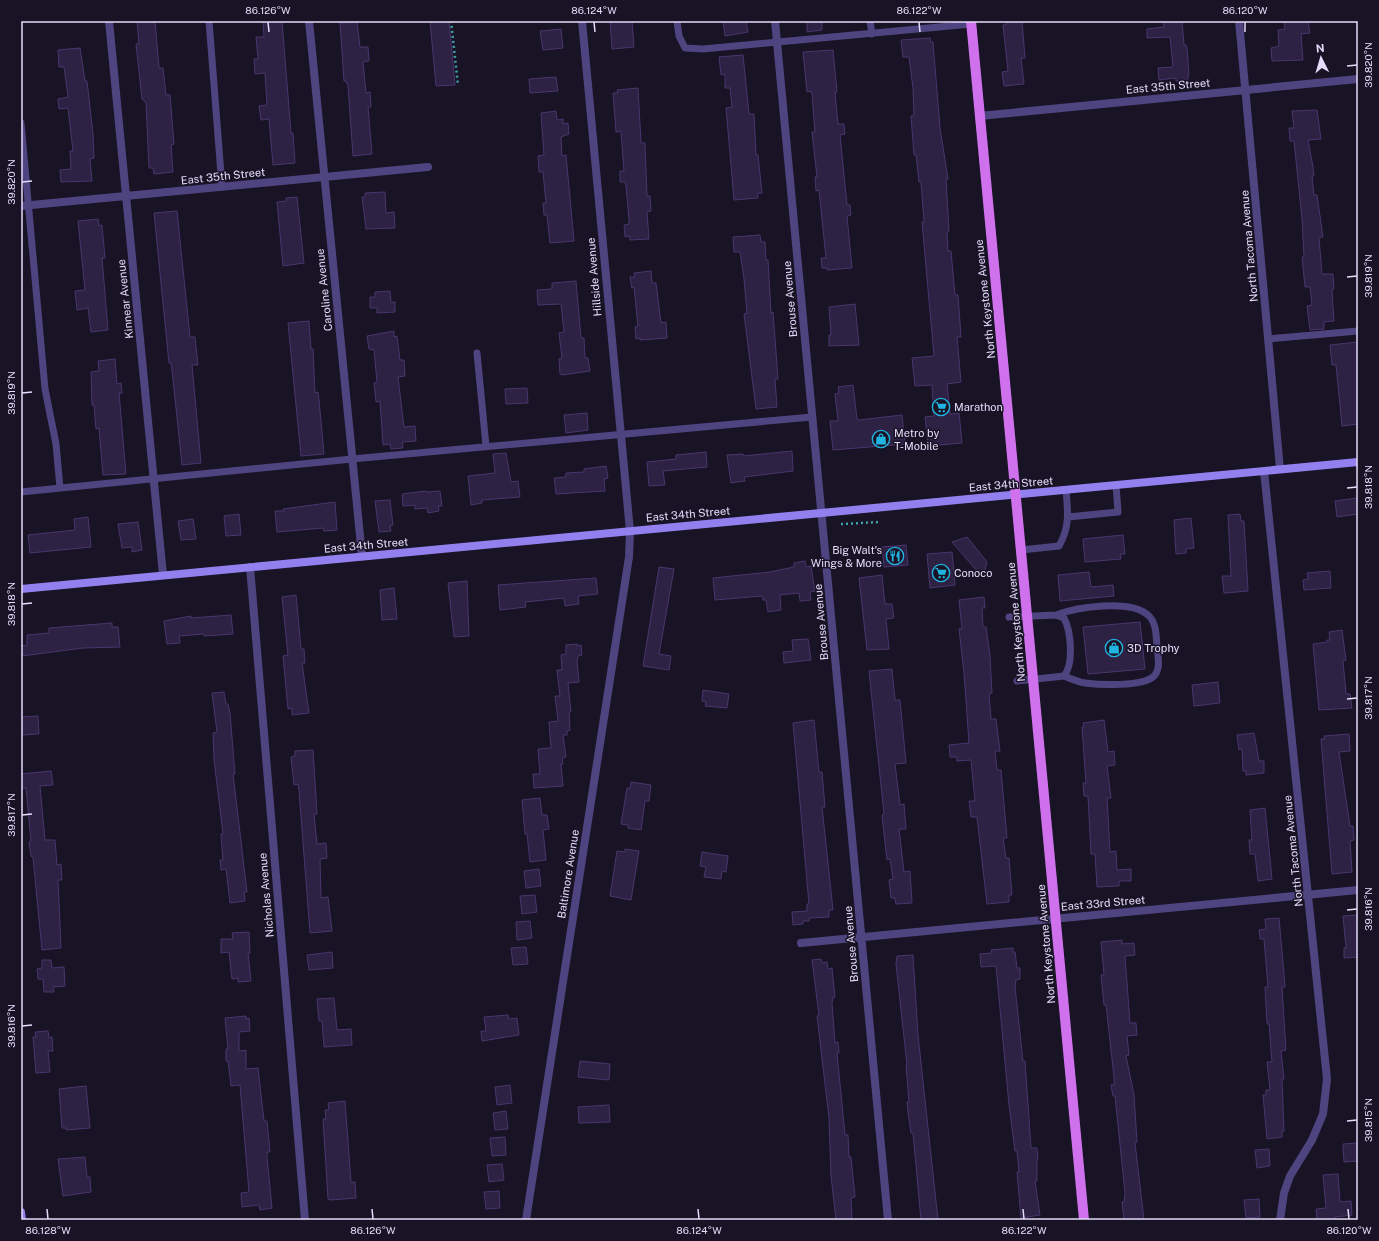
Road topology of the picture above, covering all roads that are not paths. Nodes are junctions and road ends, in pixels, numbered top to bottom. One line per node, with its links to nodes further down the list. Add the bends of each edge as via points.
1 (109, 21): 19 (street, Kinnear Avenue)
2 (209, 21): 18 (lane)
3 (309, 21): 17 (street, Caroline Avenue)
4 (582, 21): 25 (street, Hillside Avenue)
5 (677, 21): 11 (lane, via 679,36 685,48)
6 (775, 21): 11 (street, Brouse Avenue)
7 (870, 21): 10 (lane)
8 (1239, 21): 13 (street, North Tacoma Avenue)
9 (971, 23): 10 (lane); 14 (main road, North Keystone Avenue)
10 (872, 34): 11 (lane)
11 (777, 43): 24 (street, Brouse Avenue)
12 (1358, 79): 13 (street, East 35th Street)
13 (1245, 90): 14 (street, East 35th Street); 22 (street, North Tacoma Avenue)
14 (979, 116): 36 (main road, North Keystone Avenue)
15 (21, 123): 20 (lane)
16 (428, 167): 17 (street, East 35th Street)
17 (324, 177): 18 (street, East 35th Street); 27 (street, Caroline Avenue)
18 (222, 187): 19 (street, East 35th Street)
19 (126, 196): 20 (street, East 35th Street); 31 (street, Kinnear Avenue)
20 (24, 206): 33 (lane, via 45,389 56,444)
21 (1358, 331): 22 (lane)
22 (1268, 339): 29 (street, North Tacoma Avenue)
23 (477, 353): 26 (lane)
24 (812, 417): 25 (lane); 37 (street, Brouse Avenue)
25 (620, 436): 26 (lane); 39 (street, Hillside Avenue)
26 (486, 446): 27 (lane)
27 (352, 459): 31 (lane); 41 (street, Caroline Avenue)
28 (1358, 462): 29 (main road, East 34th Street)
29 (1280, 469): 30 (main road, East 34th Street)
30 (1264, 471): 32 (main road, East 34th Street); 52 (street, North Tacoma Avenue)
31 (154, 479): 33 (lane); 43 (street, Kinnear Avenue)
32 (1116, 485): 34 (main road, East 34th Street); 38 (lane, via 1118,512)
33 (60, 488): 35 (lane)
34 (1066, 490): 36 (main road, East 34th Street); 38 (lane)
35 (21, 492)
36 (1016, 494): 37 (main road, East 34th Street); 40 (main road, North Keystone Avenue)
37 (821, 513): 39 (main road, East 34th Street); 54 (street, Brouse Avenue)
38 (1068, 517): 40 (lane, via 1066,535 1059,546)
39 (630, 531): 41 (main road, East 34th Street); 59 (street, Baltimore Avenue, via 629,557)
40 (1021, 550): 46 (main road, North Keystone Avenue)
41 (362, 556): 42 (main road, East 34th Street)
42 (250, 567): 43 (main road, East 34th Street); 58 (street, Nicholas Avenue)
43 (163, 575): 44 (main road, East 34th Street)
44 (21, 589)
45 (1056, 615): 46 (lane); 48 (lane, via 1064,618 1068,624 1071,662); 48 (lane, via 1078,609 1122,607 1138,610 1149,616 1155,626 1158,672 1152,678 1128,684 1105,685 1083,683)
46 (1027, 616): 47 (lane); 49 (main road, North Keystone Avenue)
47 (1009, 617)
48 (1064, 676): 49 (lane)
49 (1033, 679): 50 (lane); 53 (main road, North Keystone Avenue)
50 (1017, 681)
51 (1358, 890): 52 (street, East 33rd Street)
52 (1309, 894): 53 (street, East 33rd Street); 62 (street, North Tacoma Avenue, via 1328,1079 1319,1124 1286,1187)
53 (1056, 919): 54 (street, East 33rd Street); 61 (main road, North Keystone Avenue)
54 (862, 938): 55 (street, East 33rd Street); 60 (street, Brouse Avenue)
55 (802, 943)
56 (21, 1212): 57 (main road)
57 (22, 1220)
58 (305, 1220)
59 (526, 1220)
60 (888, 1220)
61 (1084, 1220)
62 (1280, 1220)

